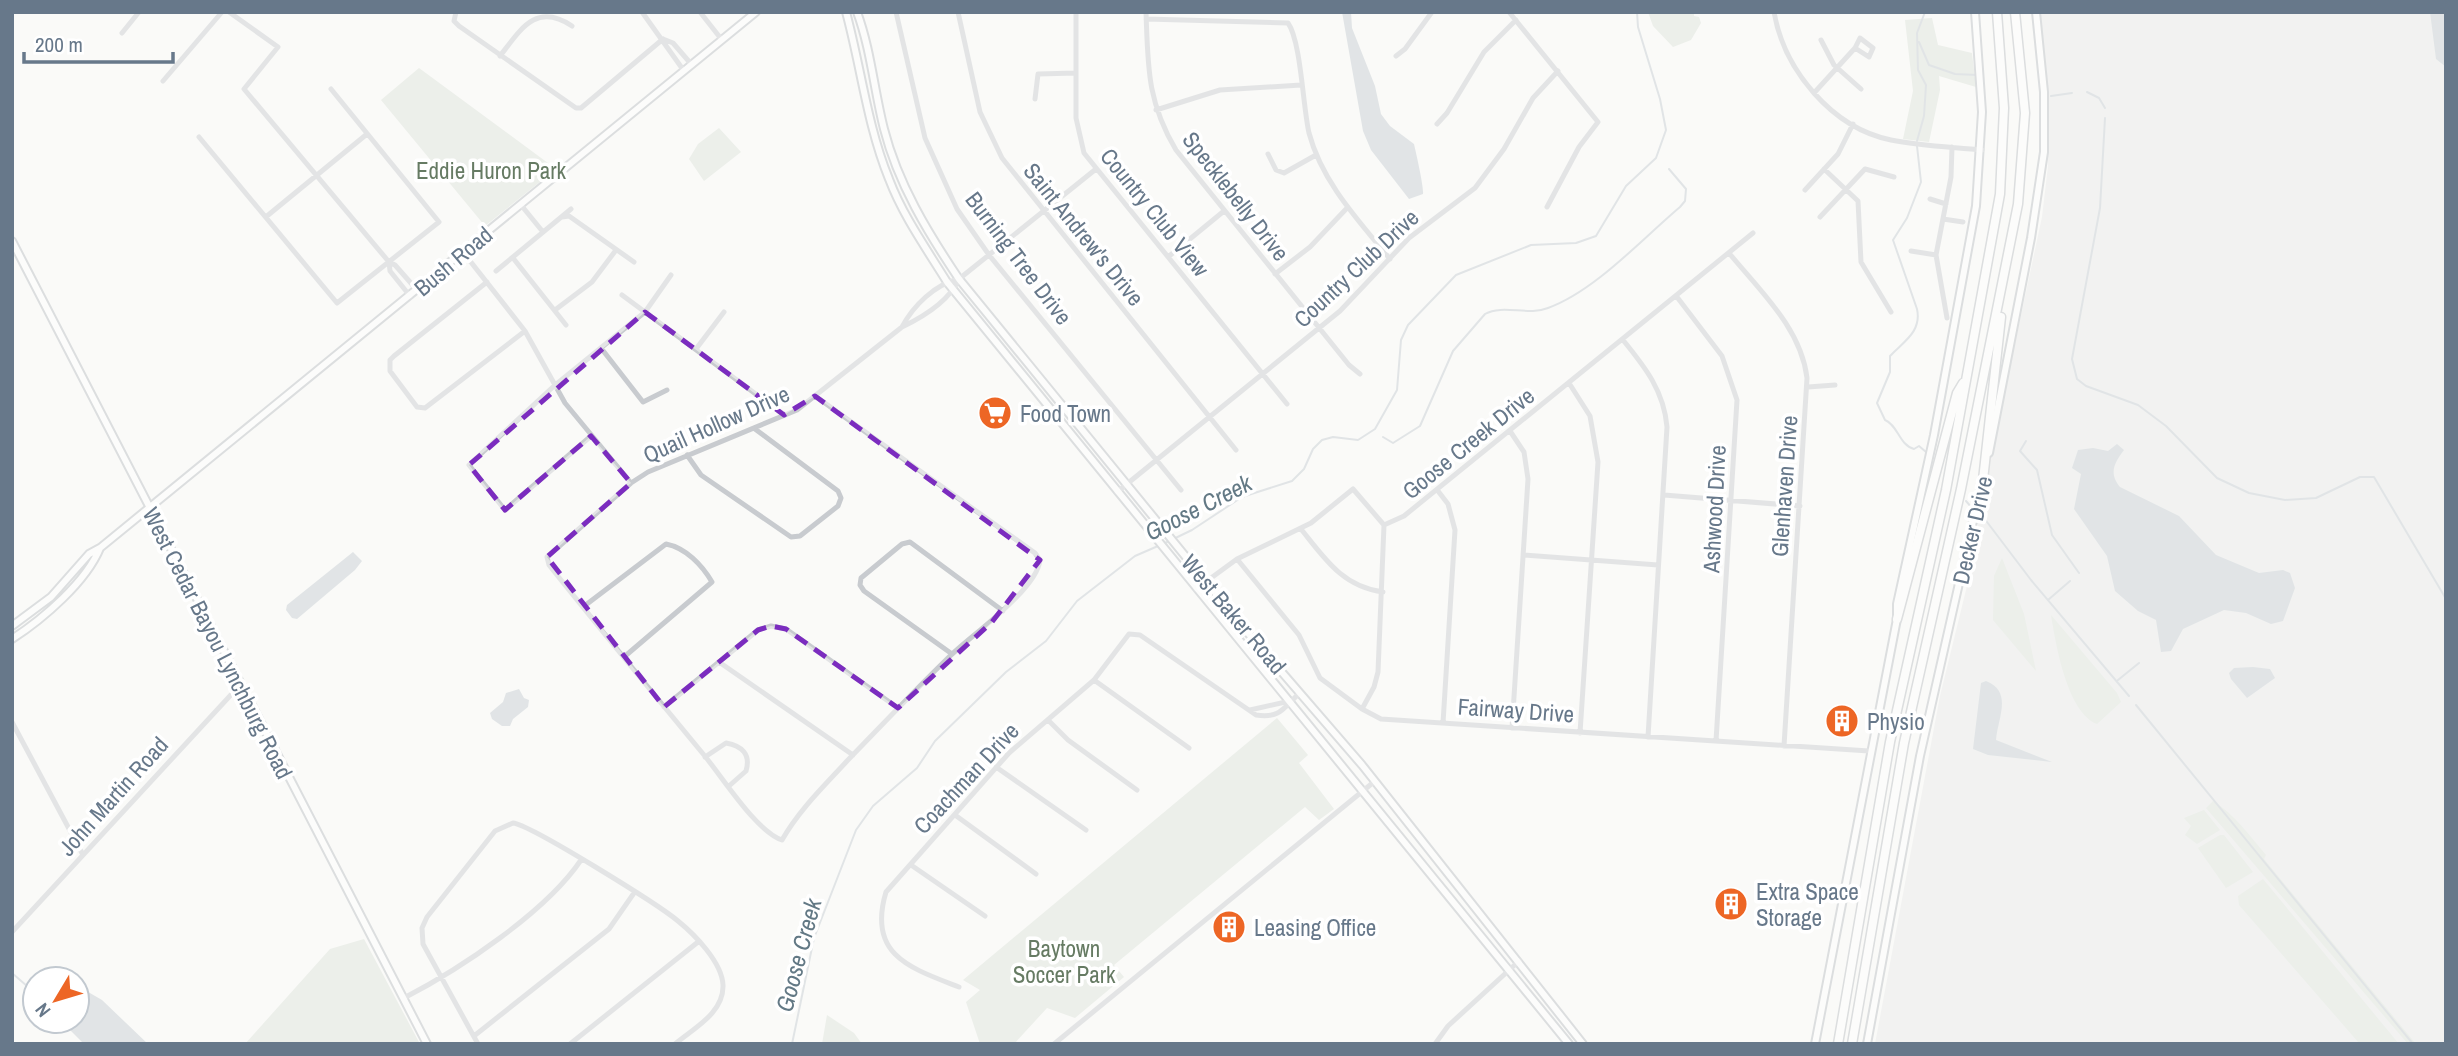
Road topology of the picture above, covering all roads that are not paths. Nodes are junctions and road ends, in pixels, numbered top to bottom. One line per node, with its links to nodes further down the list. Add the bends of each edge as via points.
1 (139, 12): 23 (street)
2 (222, 12): 37 (street)
3 (229, 12): 54 (street, via 278,47 244,89)
4 (456, 12): 28 (street, via 454,21 459,26)
5 (642, 12): 24 (street)
6 (700, 12): 25 (street)
7 (756, 12): 25 (main road, Bush Road)
8 (846, 12): 36 (main road, West Baker Road)
9 (857, 12): 33 (main road, West Baker Road)
10 (896, 12): 80 (street, Burning Tree Drive, via 930,152 953,202)
11 (958, 12): 66 (street, Saint Andrew's Drive, via 986,127 1007,165)
12 (1076, 12): 35 (street, Country Club View)
13 (1432, 12): 29 (street)
14 (1509, 12): 21 (street)
15 (1774, 12): 41 (street, via 1782,45)
16 (1975, 12): 49 (main road)
17 (1997, 12): 115 (highway, Decker Drive, via 2003,71 2001,182)
18 (2015, 12): 90 (highway, Decker Drive, via 2022,60 2024,150)
19 (2036, 12): 131 (main road, Decker Drive, via 2044,152)
20 (1146, 16): 38 (street, via 1288,23); 43 (street, Specklebelly Drive, via 1146,60)
21 (1516, 20): 34 (street); 44 (street, via 1484,52)
22 (572, 26): 28 (street, via 550,16 532,20)
23 (122, 33)
24 (663, 39): 28 (street, via 581,108); 30 (street, via 673,43); 32 (street, via 664,47)
25 (722, 40): 30 (main road, Bush Road)
26 (1821, 40): 31 (street)
27 (1855, 48): 31 (street)
28 (500, 56)
29 (1396, 56)
30 (692, 65): 32 (main road, Bush Road)
31 (1835, 67): 40 (street); 41 (street)
32 (684, 71): 62 (main road, Bush Road)
33 (872, 71): 36 (main road); 55 (main road, West Baker Road)
34 (1558, 71): 63 (street, via 1598,122); 84 (street, Country Club Drive, via 1533,98 1475,188)
35 (1076, 73): 42 (street, via 1038,74); 52 (street, Country Club View, via 1077,128 1084,153)
36 (861, 74): 57 (main road, West Baker Road)
37 (163, 81)
38 (1301, 85): 43 (street, via 1220,90); 51 (street)
39 (331, 89): 46 (street)
40 (1861, 89)
41 (1814, 93): 45 (street)
42 (1035, 99)
43 (1156, 110): 67 (street, Specklebelly Drive, via 1176,150)
44 (1437, 124)
45 (1853, 124): 48 (street, via 1889,140); 53 (street, via 1838,154)
46 (367, 134): 54 (street); 85 (street, via 439,222)
47 (199, 137): 68 (street)
48 (1952, 147): 49 (street); 61 (street)
49 (1982, 149): 153 (main road, via 1971,235 1932,445 1896,604)
50 (1268, 154): 51 (street, via 1274,167 1284,173)
51 (1316, 155): 64 (street)
52 (1096, 169): 66 (street); 82 (street, Country Club View)
53 (1824, 169): 58 (street); 59 (street)
54 (316, 175): 68 (street); 85 (street)
55 (901, 177): 57 (main road); 91 (main road, West Baker Road, via 934,243)
56 (1894, 177): 59 (street, via 1866,169)
57 (889, 180): 93 (main road, West Baker Road)
58 (1805, 190)
59 (1848, 190): 70 (street); 102 (street, via 1860,210 1861,262)
60 (1930, 199): 61 (street)
61 (1945, 204): 71 (street)
62 (521, 205): 73 (street); 78 (main road, Bush Road)
63 (1547, 206)
64 (1349, 207): 84 (street); 88 (street)
65 (571, 209): 69 (street)
66 (1043, 211): 80 (street); 124 (street, Saint Andrew's Drive)
67 (1224, 211): 82 (street); 88 (street, Specklebelly Drive)
68 (267, 216): 85 (street, via 337,303)
69 (562, 217): 73 (street); 76 (street, via 569,216)
70 (1820, 217)
71 (1943, 219): 72 (street); 81 (street)
72 (1964, 222)
73 (543, 232): 83 (street)
74 (1754, 233): 79 (street, Goose Creek Drive)
75 (12, 241): 140 (main road, West Cedar Bayou Lynchburg Road)
76 (616, 250): 86 (street); 99 (street, via 592,282)
77 (1911, 251): 81 (street)
78 (463, 252): 92 (street); 94 (main road, Bush Road)
79 (1729, 253): 98 (street, Goose Creek Drive); 119 (street, Glenhaven Drive, via 1792,332 1803,356)
80 (989, 255): 91 (street); 130 (street, Burning Tree Drive)
81 (1936, 255): 103 (street)
82 (1168, 257): 113 (street, Country Club View)
83 (513, 258): 87 (street); 99 (street)
84 (1390, 258): 106 (street, Country Club Drive)
85 (388, 262): 94 (street); 97 (street)
86 (634, 262)
87 (496, 271)
88 (1275, 274): 106 (street, Specklebelly Drive)
89 (671, 275): 100 (street)
90 (2005, 275): 131 (highway); 211 (highway, Decker Drive, via 1904,743)
91 (960, 279): 93 (street, Quail Hollow Drive); 95 (street); 111 (main road, West Baker Road)
92 (487, 282): 107 (street); 107 (street, via 390,360 390,372 417,407 430,406)
93 (947, 282): 95 (main road, West Baker Road); 105 (street, Quail Hollow Drive, via 911,311)
94 (417, 290): 97 (main road, Bush Road)
95 (954, 290): 105 (street, Quail Hollow Drive); 112 (main road, West Baker Road)
96 (622, 295): 100 (street)
97 (410, 296): 140 (main road, Bush Road)
98 (1676, 297): 108 (street, Goose Creek Drive); 138 (street, Ashwood Drive, via 1723,356 1734,382 1738,411)
99 (555, 310): 104 (street)
100 (645, 312): 109 (street); 110 (street)
101 (724, 312): 110 (street)
102 (1891, 312)
103 (1947, 318)
104 (566, 325)
105 (902, 327): 121 (street, Quail Hollow Drive)
106 (1319, 328): 113 (street, Country Club Drive); 114 (street, Specklebelly Drive)
107 (524, 331): 118 (street)
108 (1623, 340): 116 (street, Goose Creek Drive); 137 (street, via 1648,371 1666,415)
109 (601, 348): 118 (street); 120 (street, via 643,402)
110 (696, 349): 123 (street)
111 (1022, 357): 112 (main road); 133 (main road, West Baker Road)
112 (1014, 365): 136 (main road, West Baker Road)
113 (1262, 373): 122 (street, Country Club View); 124 (street, Country Club Drive)
114 (1360, 374)
115 (1966, 377): 153 (highway, via 1957,393); 210 (highway, Decker Drive, via 1890,742)
116 (1569, 383): 126 (street, Goose Creek Drive); 146 (street, via 1590,416 1597,445)
117 (1835, 385): 119 (street)
118 (555, 386): 127 (street); 127 (street, via 471,461 470,469 505,510)
119 (1808, 387): 139 (street, Glenhaven Drive)
120 (667, 390)
121 (815, 396): 123 (street, Quail Hollow Drive); 152 (street, via 1035,553 1040,560 1035,572)
122 (1287, 404)
123 (785, 415): 125 (street, Quail Hollow Drive)
124 (1209, 417): 128 (street, Saint Andrew's Drive); 130 (street, Country Club Drive)
125 (755, 429): 129 (street, Quail Hollow Drive); 129 (street, via 838,491 841,498 838,506 796,538 701,475)
126 (1510, 431): 135 (street, Goose Creek Drive); 144 (street, via 1524,452 1528,471)
127 (591, 436): 132 (street)
128 (1236, 450)
129 (687, 455): 132 (street, Quail Hollow Drive)
130 (1156, 460): 133 (street, Country Club Drive); 134 (street, Burning Tree Drive)
131 (1983, 480): 212 (main road, Decker Drive, via 1923,745)
132 (631, 483): 151 (street, Quail Hollow Drive, via 547,557)
133 (1127, 484): 136 (street, Country Club Drive); 148 (main road, West Baker Road)
134 (1181, 490)
135 (1438, 491): 141 (street, Goose Creek Drive); 168 (street, via 1448,505 1455,530)
136 (1117, 492): 149 (main road, West Baker Road)
137 (1664, 495): 138 (street); 147 (street)
138 (1733, 500): 139 (street); 172 (street, Ashwood Drive)
139 (1800, 506): 173 (street, Glenhaven Drive)
140 (149, 508): 143 (main road, Bush Road); 160 (main road, West Cedar Bayou Lynchburg Road)
141 (1384, 525): 142 (street, via 1353,489); 150 (street)
142 (1301, 529): 145 (street); 150 (street, via 1345,580)
143 (100, 548): 154 (main road, via 89,554 51,597); 155 (main road, via 59,602)
144 (1523, 555): 146 (street); 169 (street)
145 (1237, 559): 148 (street); 165 (street, Fairway Drive, via 1299,635 1320,678)
146 (1591, 560): 147 (street); 170 (street)
147 (1658, 565): 171 (street)
148 (1206, 581): 149 (street); 161 (main road, West Baker Road)
149 (1196, 589): 162 (main road, West Baker Road)
150 (1383, 592): 165 (street, via 1377,679)
151 (583, 607): 157 (street); 157 (street, via 666,544 703,566 712,582)
152 (1003, 611): 156 (street); 156 (street, via 910,542 861,578 864,591)
153 (1897, 620): 175 (main road)
154 (12, 626)
155 (12, 639)
156 (952, 654): 164 (street)
157 (624, 657): 163 (street)
158 (719, 662): 163 (street); 164 (street, via 758,630 778,626); 176 (street)
159 (1094, 680): 162 (street, Coachman Drive, via 1134,633 1248,710); 166 (street, Coachman Drive); 174 (street)
160 (240, 685): 185 (street, John Martin Road); 199 (main road, West Cedar Bayou Lynchburg Road)
161 (1300, 693): 162 (street, Coachman Drive); 179 (main road, West Baker Road)
162 (1290, 701): 182 (main road, West Baker Road)
163 (664, 707): 177 (street)
164 (898, 708): 176 (street)
165 (1362, 709): 168 (street, Fairway Drive, via 1387,720)
166 (1048, 720): 178 (street, Coachman Drive); 181 (street, via 1068,740)
167 (12, 722): 185 (street)
168 (1443, 723): 169 (street, Fairway Drive)
169 (1512, 728): 170 (street, Fairway Drive)
170 (1580, 733): 171 (street, Fairway Drive)
171 (1648, 737): 172 (street, Fairway Drive)
172 (1716, 741): 173 (street, Fairway Drive)
173 (1784, 746): 175 (street, Fairway Drive)
174 (1189, 748)
175 (1869, 751): 209 (main road)
176 (853, 755): 180 (street, via 804,808 782,840 771,836)
177 (705, 757): 180 (street); 180 (street, via 726,743 746,754 746,771)
178 (996, 767): 183 (street, Coachman Drive); 184 (street)
179 (1375, 781): 182 (street); 188 (main road, West Baker Road)
180 (729, 786)
181 (1138, 790)
182 (1364, 790): 190 (main road, West Baker Road); 205 (street)
183 (955, 815): 187 (street, Coachman Drive); 189 (street)
184 (1086, 830)
185 (83, 855): 193 (street, John Martin Road)
186 (581, 860): 191 (street); 197 (street, via 558,889); 197 (street, via 520,823 508,823 495,831 422,928 423,944)
187 (911, 865): 192 (street); 198 (street, Coachman Drive, via 886,892 882,931 892,952 908,968)
188 (1444, 868): 190 (main road); 195 (main road, West Baker Road)
189 (1036, 874)
190 (1434, 876): 196 (main road, West Baker Road)
191 (634, 893): 194 (street, via 677,920); 200 (street, via 609,929)
192 (985, 916)
193 (12, 932)
194 (698, 942): 203 (street); 204 (street, via 722,976 723,987 716,1009)
195 (1519, 961): 196 (street); 208 (main road, West Baker Road)
196 (1509, 969): 206 (street); 207 (main road, West Baker Road)
197 (442, 978): 199 (street); 200 (street)
198 (959, 987)
199 (404, 998): 201 (main road, West Cedar Bayou Lynchburg Road)
200 (474, 1036): 202 (street)
201 (427, 1044)
202 (478, 1044)
203 (570, 1044)
204 (675, 1044)
205 (1055, 1044)
206 (1435, 1044)
207 (1569, 1044)
208 (1583, 1044)
209 (1815, 1044)
210 (1838, 1044)
211 (1852, 1044)
212 (1867, 1044)

